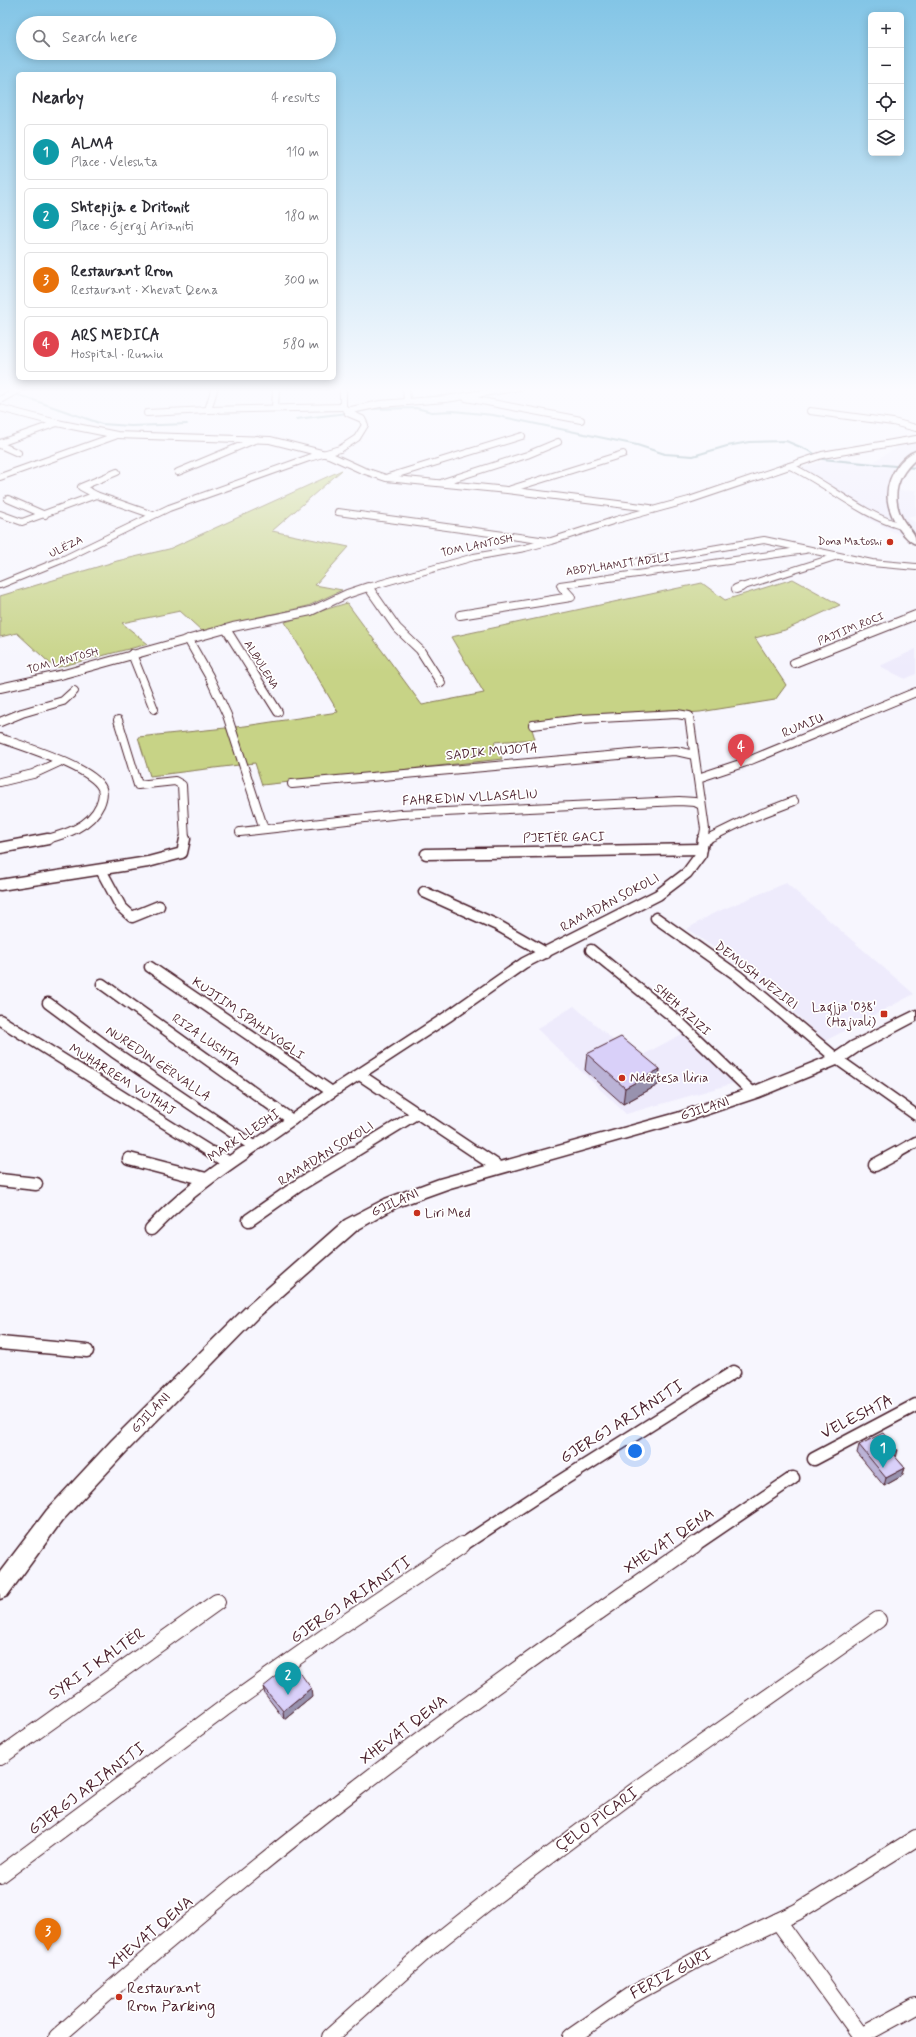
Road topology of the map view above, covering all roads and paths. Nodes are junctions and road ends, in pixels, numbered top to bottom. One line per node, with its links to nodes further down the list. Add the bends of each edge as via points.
1 (94, 482): 11 (street, via 82,487)
2 (245, 482): 17 (street, ULËZA)
3 (429, 482): 9 (street)
4 (442, 482): 9 (street)
5 (533, 482): 10 (street)
6 (740, 482): 13 (street, TOM LANTOSH)
7 (818, 482): 18 (street, via 878,520)
8 (893, 482): 18 (main road, via 890,493)
9 (439, 483): 10 (street)
10 (507, 490): 13 (street)
11 (96, 495): 16 (street); 17 (street)
12 (8, 498): 16 (street)
13 (656, 509): 20 (street, TOM LANTOSH)
14 (338, 512): 20 (street)
15 (0, 514): 16 (street, via 20,522)
16 (45, 515)
17 (153, 515): 25 (street, ULËZA, via 64,559)
18 (900, 526): 19 (main road)
19 (916, 540)
20 (551, 541): 26 (street, TOM LANTOSH, via 457,561)
21 (805, 550): 22 (street); 23 (street, via 778,542 759,541); 28 (street, ABDYLHAMIT ADILI, via 560,585 571,597)
22 (837, 556): 24 (street, via 886,565); 27 (street)
23 (636, 562)
24 (916, 567)
25 (0, 585)
26 (369, 588): 30 (street, TOM LANTOSH, via 347,594 311,611); 34 (street, via 397,628 420,650)
27 (736, 589)
28 (460, 615)
29 (916, 615): 33 (street, PAJTIM ROCI)
30 (230, 628): 31 (street, TOM LANTOSH); 38 (street, ALBULENA); 40 (street, ALBULENA)
31 (188, 639): 32 (street, TOM LANTOSH); 53 (street, via 210,676 236,739)
32 (132, 654): 35 (street, TOM LANTOSH, via 64,674); 39 (street)
33 (794, 663)
34 (441, 683)
35 (0, 688)
36 (74, 691): 43 (street, via 63,701)
37 (916, 692): 48 (street, RUMIU, via 746,762)
38 (274, 695)
39 (154, 709)
40 (278, 712)
41 (689, 716): 44 (street, SADIK MUJOTA, via 677,714 581,719); 46 (street, RAMADAN SOKOLI)
42 (118, 720): 58 (street, via 138,785 176,781 182,784 185,844 182,853 178,855)
43 (0, 722)
44 (533, 725)
45 (0, 738): 47 (street)
46 (694, 755): 48 (street, RAMADAN SOKOLI); 50 (street, SADIK MUJOTA, via 676,751 642,753)
47 (59, 762): 49 (street, via 33,774); 56 (street, via 85,773 98,782 103,794 99,810 87,822 71,831 47,839)
48 (698, 778): 52 (street, RAMADAN SOKOLI)
49 (0, 782)
50 (292, 784)
51 (794, 801): 55 (street, via 750,818)
52 (701, 805): 53 (street, FAHREDIN VLLASALIU, via 679,801 444,811); 55 (street, RAMADAN SOKOLI, via 705,818)
53 (264, 829): 54 (street, FAHREDIN VLLASALIU)
54 (240, 832)
55 (703, 844): 57 (street, PJETËR GACI); 64 (street, RAMADAN SOKOLI, via 698,860 687,873 658,895)
56 (0, 848)
57 (426, 854)
58 (101, 870): 59 (street); 61 (street, via 121,907 132,917)
59 (0, 885)
60 (424, 892): 64 (street, via 497,925)
61 (159, 906)
62 (656, 918): 70 (street, DEMUSH NEZIRI, via 738,976)
63 (591, 950): 73 (street, SHEH AZIZI, via 678,1021)
64 (546, 952): 71 (street, RAMADAN SOKOLI, via 524,963)
65 (150, 967): 72 (street, KUJTIM SPAHIVOGLI)
66 (102, 984): 76 (street, RIZA LUSHTA)
67 (48, 1003): 78 (street, NUREDIN GËRVALLA, via 114,1052)
68 (916, 1015): 70 (main road, GJILANI, via 856,1046)
69 (0, 1020): 80 (street, MUHARREM VUTHAJ)
70 (837, 1059): 73 (main road, GJILANI); 75 (street, DEMUSH NEZIRI)
71 (360, 1075): 72 (street, MARK LLESHI); 74 (street)
72 (332, 1092): 76 (street, MARK LLESHI)
73 (753, 1093): 82 (main road, GJILANI, via 681,1117)
74 (418, 1113): 82 (street); 86 (street, RAMADAN SOKOLI, via 299,1185)
75 (916, 1116)
76 (292, 1120): 78 (street, MARK LLESHI)
77 (916, 1142): 81 (street)
78 (253, 1146): 80 (street, MARK LLESHI)
79 (129, 1159): 83 (street)
80 (229, 1163): 83 (street, MARK LLESHI)
81 (875, 1165)
82 (498, 1167): 94 (main road, GJILANI, via 391,1203 364,1217 333,1239 206,1356 119,1446 54,1516)
83 (206, 1179): 87 (street, MARK LLESHI, via 175,1204)
84 (0, 1180): 85 (street)
85 (36, 1184)
86 (249, 1220)
87 (151, 1229)
88 (0, 1343): 89 (street)
89 (87, 1351)
90 (734, 1372): 99 (street, GJERGJ ARIANITI, via 544,1492 336,1629)
91 (916, 1405): 92 (street, VELESHTA)
92 (814, 1458)
93 (793, 1478): 102 (street, XHEVAT QENA, via 629,1590 458,1712 266,1860)
94 (0, 1589)
95 (217, 1602): 97 (street, SYRI I KALTËR)
96 (878, 1620): 103 (street, ÇELO PICARI, via 645,1784 496,1895 428,1949)
97 (0, 1757)
98 (916, 1838): 100 (street, FERIZ GURI)
99 (0, 1875)
100 (778, 1921): 101 (street, via 861,2036); 104 (street, FERIZ GURI, via 741,1937 630,1994)
101 (916, 2006)
102 (57, 2037)
103 (330, 2037)
104 (571, 2037)

